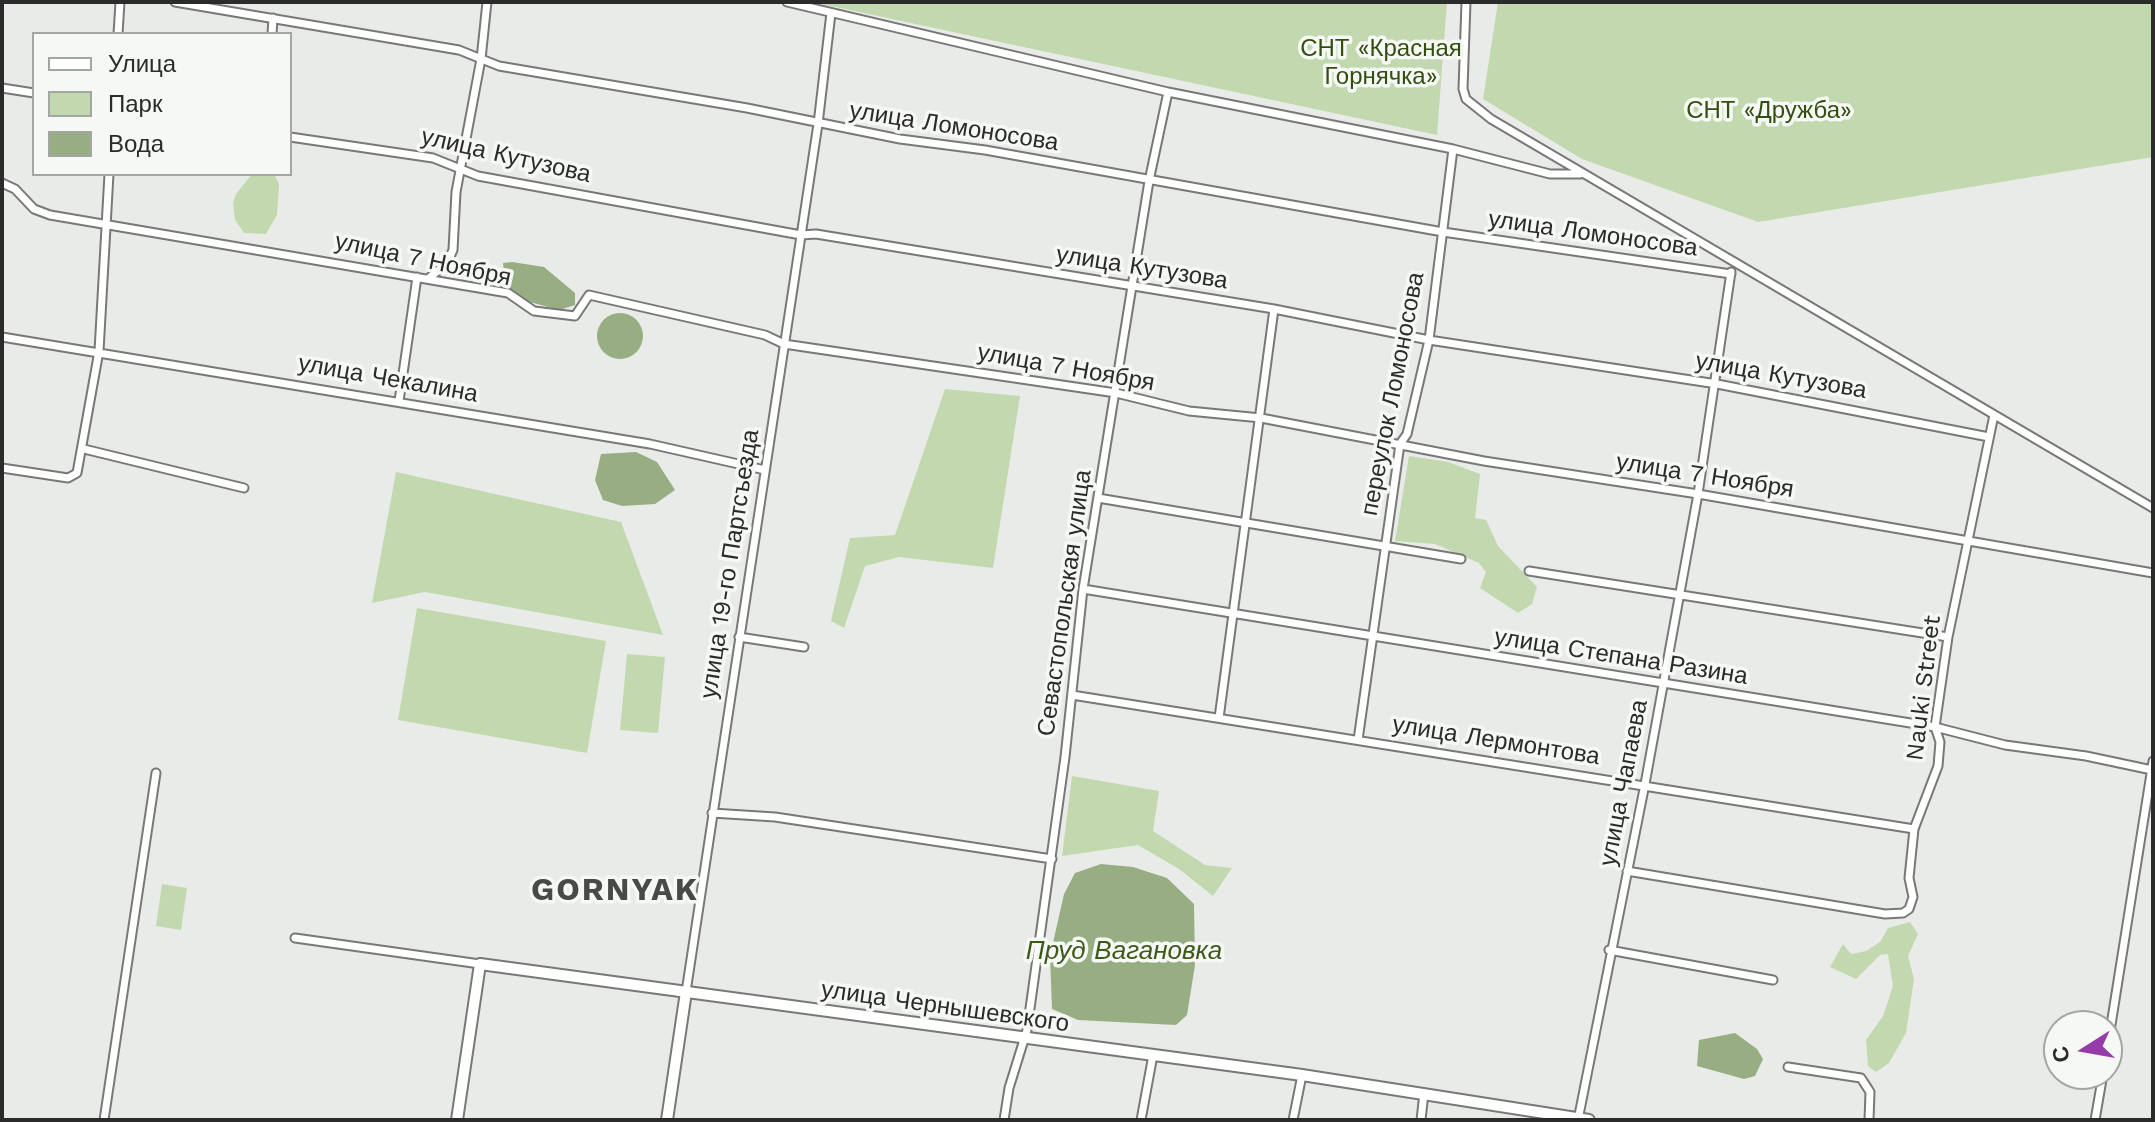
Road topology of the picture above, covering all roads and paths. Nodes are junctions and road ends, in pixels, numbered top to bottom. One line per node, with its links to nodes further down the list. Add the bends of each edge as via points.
1 (120, 2): 8 (street)
2 (175, 2): 7 (street, улица Ломоносова)
3 (487, 2): 10 (street)
4 (787, 2): 6 (street)
5 (1466, 2): 18 (street, via 1466,99)
6 (831, 13): 12 (street); 14 (street, улица 19-го Партсъезда)
7 (273, 18): 9 (street); 10 (street, улица Ломоносова, via 459,50)
8 (118, 32)
9 (272, 32)
10 (481, 59): 14 (street, улица Ломоносова); 17 (street)
11 (2, 88): 13 (street)
12 (1168, 92): 16 (street); 20 (street, Севастопольская улица)
13 (32, 93)
14 (818, 124): 20 (street, улица Ломоносова); 24 (street, улица 19-го Партсъезда)
15 (292, 137): 17 (street, улица Кутузова, via 433,158)
16 (1453, 149): 18 (street, via 1550,174); 23 (street, переулок Ломоносова)
17 (462, 169): 24 (street, улица Кутузова); 28 (street, via 453,250)
18 (1582, 174): 25 (street)
19 (109, 176): 22 (street)
20 (1149, 181): 23 (street, улица Ломоносова); 29 (street, Севастопольская улица)
21 (2, 183): 22 (street, улица 7 Ноября, via 34,209)
22 (107, 223): 27 (street, улица 7 Ноября); 34 (street)
23 (1443, 232): 26 (street, улица Ломоносова); 32 (street, переулок Ломоносова)
24 (801, 235): 29 (street, улица Кутузова); 33 (street, улица 19-го Партсъезда)
25 (1732, 262): 26 (street, улица Чапаева); 38 (street)
26 (1731, 274): 35 (street, улица Чапаева)
27 (417, 277): 28 (street, улица 7 Ноября); 37 (street)
28 (428, 279): 33 (street, улица 7 Ноября, via 508,293 534,311 575,316 589,295 765,335)
29 (1134, 287): 30 (street, улица Кутузова); 36 (street, Севастопольская улица)
30 (1274, 309): 32 (street, улица Кутузова); 39 (street)
31 (2, 337): 34 (street, улица Чекалина)
32 (1429, 340): 35 (street, улица Кутузова); 41 (street, переулок Ломоносова, via 1407,434)
33 (784, 344): 36 (street, улица 7 Ноября); 44 (street, улица 19-го Партсъезда)
34 (99, 351): 37 (street, улица Чекалина); 42 (street)
35 (1717, 384): 40 (street, улица Кутузова); 46 (street, улица Чапаева)
36 (1116, 393): 39 (street, улица 7 Ноября, via 1189,411); 47 (street, Севастопольская улица)
37 (399, 401): 44 (street, улица Чекалина, via 650,444)
38 (1994, 415): 40 (street, Nauki Street); 48 (street)
39 (1261, 418): 41 (street, улица 7 Ноября); 49 (street)
40 (1989, 437): 50 (street, Nauki Street)
41 (1400, 444): 46 (street, улица 7 Ноября); 51 (street, переулок Ломоносова)
42 (84, 449): 43 (street, via 77,473 68,478); 45 (street)
43 (2, 468)
44 (765, 470): 59 (street, улица 19-го Партсъезда)
45 (244, 488)
46 (1698, 494): 50 (street, улица 7 Ноября); 56 (street, улица Чапаева)
47 (1098, 498): 49 (street); 55 (street, Севастопольская улица)
48 (2153, 508)
49 (1247, 522): 51 (street); 57 (street)
50 (1966, 540): 54 (street, улица 7 Ноября); 60 (street, Nauki Street)
51 (1385, 546): 52 (street); 58 (street, переулок Ломоносова)
52 (1461, 559)
53 (1529, 571): 56 (street)
54 (2153, 573)
55 (1083, 589): 57 (street, улица Степана Разина); 63 (street, Севастопольская улица)
56 (1679, 595): 60 (street); 62 (street, улица Чапаева)
57 (1233, 614): 58 (street, улица Степана Разина); 64 (street)
58 (1373, 636): 62 (street, улица Степана Разина); 66 (street, переулок Ломоносова)
59 (739, 637): 61 (street); 70 (street, улица 19-го Партсъезда)
60 (1948, 637): 65 (street, Nauki Street)
61 (804, 647)
62 (1663, 685): 65 (street, улица Степана Разина); 69 (street, улица Чапаева)
63 (1072, 695): 64 (street, улица Лермонтова); 72 (street, Севастопольская улица)
64 (1219, 718): 66 (street, улица Лермонтова)
65 (1935, 727): 67 (street, улица Степана Разина, via 2065,756); 71 (street, Nauki Street, via 1938,766)
66 (1358, 740): 69 (street, улица Лермонтова)
67 (2152, 765): 79 (street)
68 (156, 773): 87 (street)
69 (1645, 784): 71 (street, улица Лермонтова); 73 (street, улица Чапаева)
70 (712, 813): 72 (street, via 775,817); 78 (street, улица 19-го Партсъезда)
71 (1914, 829): 73 (street, Nauki Street, via 1909,878 1913,897 1903,913)
72 (1052, 859): 80 (street, Севастопольская улица)
73 (1627, 871): 75 (street, улица Чапаева)
74 (295, 938): 76 (street, улица Чернышевского)
75 (1609, 950): 77 (street); 86 (street, улица Чапаева)
76 (480, 964): 78 (street, улица Чернышевского); 88 (street)
77 (1773, 980)
78 (686, 992): 80 (street, улица Чернышевского); 89 (street, улица 19-го Партсъезда)
79 (2113, 1010)
80 (1026, 1037): 81 (street, улица Чернышевского); 90 (street, Севастопольская улица)
81 (1153, 1055): 83 (street, улица Чернышевского); 91 (street)
82 (1788, 1067): 94 (street, via 1852,1074 1867,1084)
83 (1302, 1075): 85 (street, улица Чернышевского); 92 (street)
84 (2100, 1090): 95 (street)
85 (1424, 1093): 86 (street, улица Чернышевского); 93 (street)
86 (1582, 1119)
87 (104, 1120)
88 (457, 1120)
89 (667, 1120)
90 (1004, 1120)
91 (1141, 1120)
92 (1293, 1120)
93 (1421, 1120)
94 (1869, 1120)
95 (2095, 1120)

